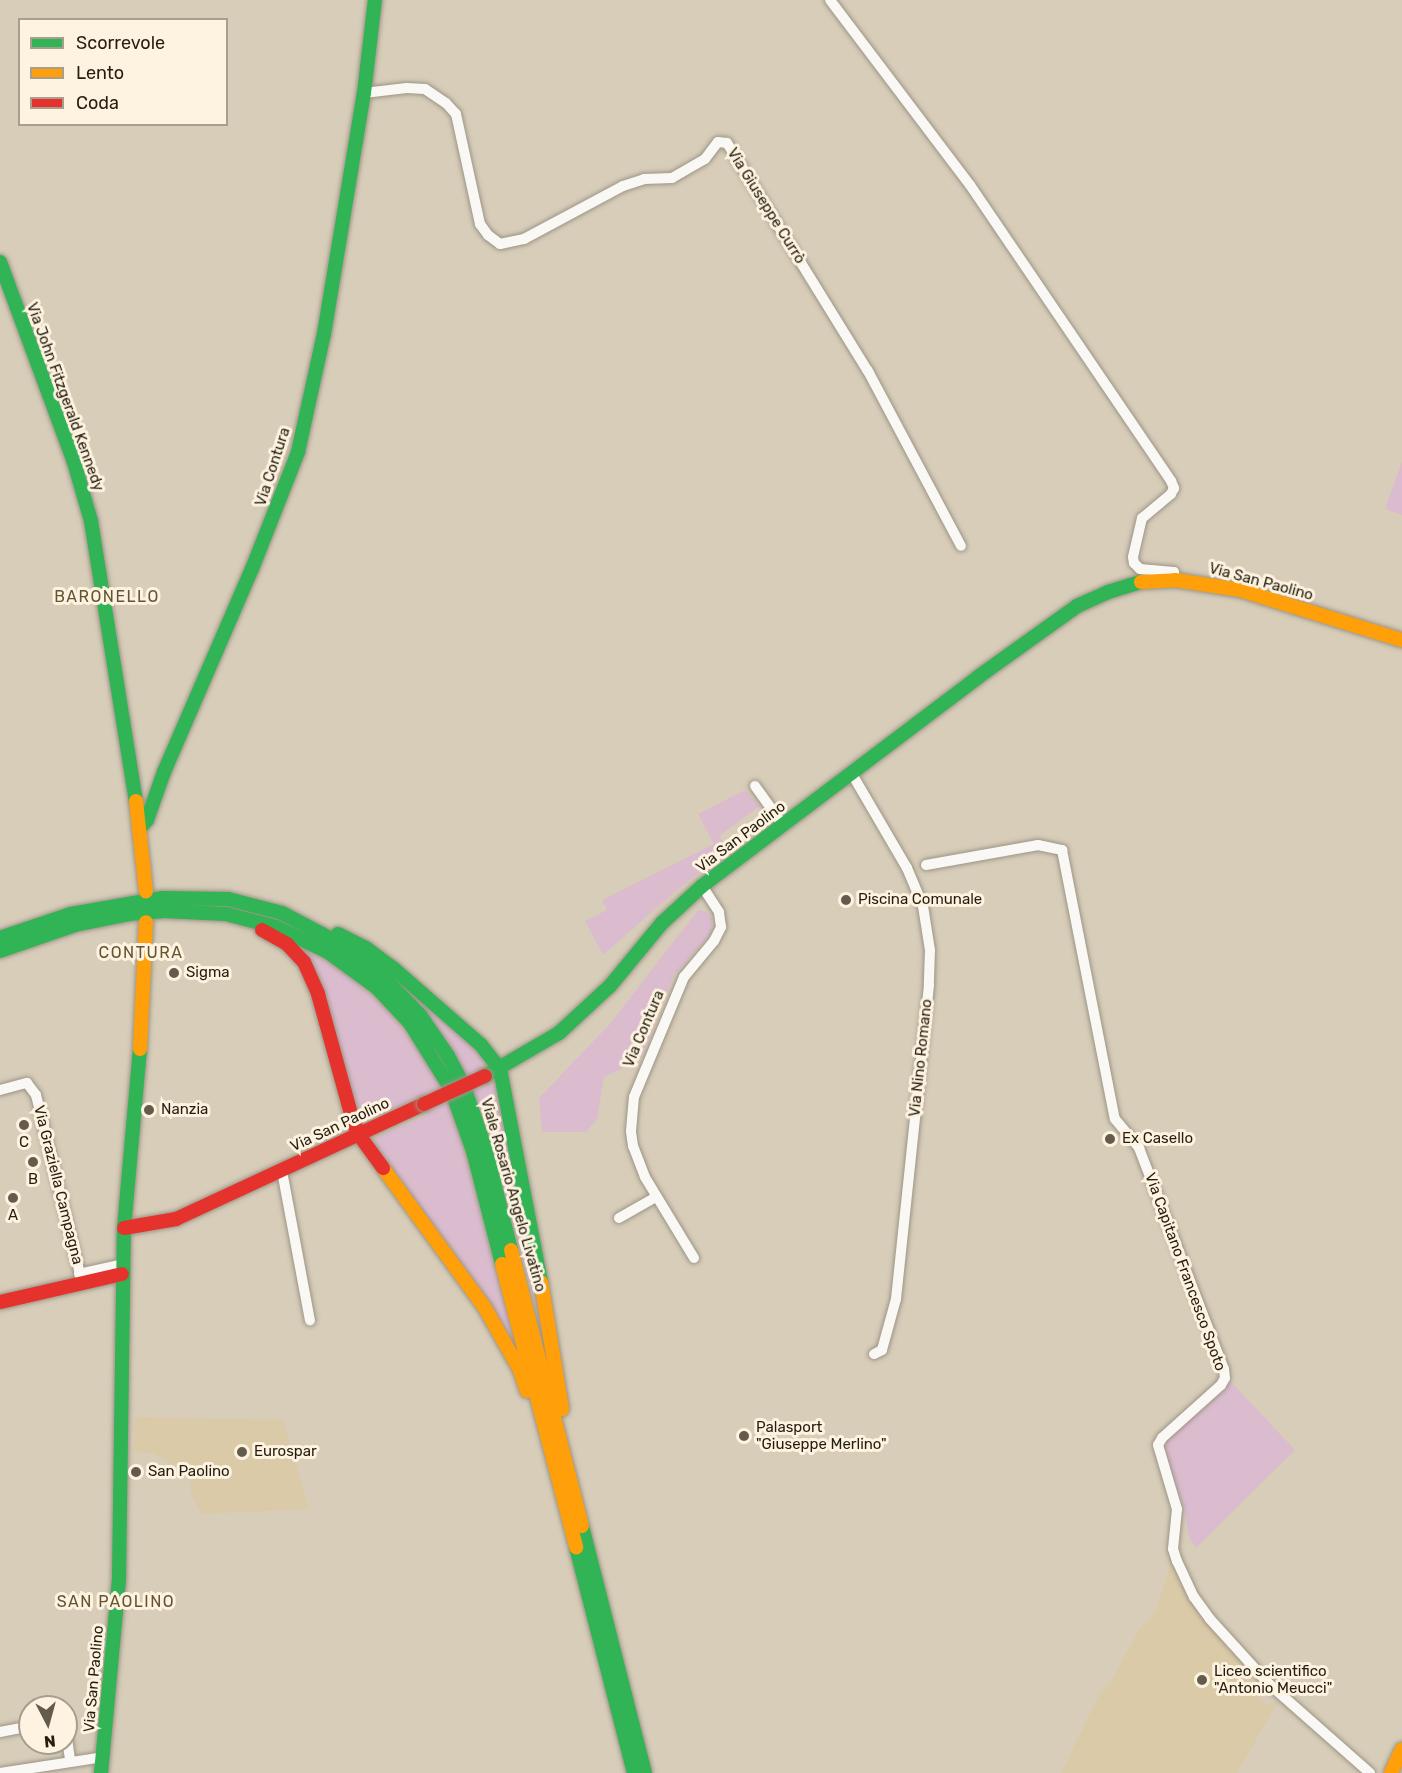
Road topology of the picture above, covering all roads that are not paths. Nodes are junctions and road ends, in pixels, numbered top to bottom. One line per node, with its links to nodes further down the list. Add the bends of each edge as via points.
1 (375, 0): 3 (street, Via Contura)
2 (830, 0): 6 (street, via 970,185 1171,481 1172,494 1142,518 1134,563 1140,569 1174,572)
3 (364, 93): 5 (street, Via Giuseppe Currò, via 425,89 456,114 480,224 500,244 524,239 623,186 644,179 672,178 705,159 718,142 727,142 868,371); 11 (street, Via Contura, via 324,333 298,452 147,820)
4 (0, 262): 11 (street, Via John Fitzgerald Kennedy, via 74,462 91,521)
5 (961, 546)
6 (1175, 580): 7 (street, Via San Paolino, via 1240,590); 8 (street, Via San Paolino, via 1143,582 1077,606)
7 (1402, 640)
8 (852, 774): 10 (street, Via San Paolino); 32 (street, Via Nino Romano, via 911,877 923,906 930,950 896,1299 882,1350)
9 (754, 786): 10 (street)
10 (783, 825): 13 (street, Via San Paolino)
11 (140, 828): 14 (street)
12 (926, 865): 44 (street, Via Capitano Francesco Spoto, via 1038,845 1062,850 1115,1119 1139,1148 1224,1369 1221,1385 1158,1445 1177,1509 1173,1549 1177,1562 1210,1619 1260,1675)
13 (702, 886): 20 (street, Via San Paolino, via 662,923 592,1005 559,1033); 24 (street, Via Contura, via 719,912 721,927 684,977 644,1072 632,1114 633,1146)
14 (146, 891)
15 (226, 914): 19 (street, Viale Rosario Angelo Livatino, via 129,914 75,926); 22 (street, via 287,944 304,962 318,994); 33 (street, Viale Rosario Angelo Livatino, via 292,933 340,960 376,987 410,1023 437,1062 473,1151)
16 (299, 920): 18 (street, Viale Rosario Angelo Livatino, via 228,899 163,898 70,914); 20 (street, via 366,948 481,1045); 33 (street, Viale Rosario Angelo Livatino, via 360,958 403,996 435,1036 462,1084 510,1235)
17 (146, 922): 26 (street, Via San Paolino)
18 (0, 938)
19 (0, 951)
20 (500, 1069): 22 (street, Via San Paolino, bridge); 33 (street, via 552,1341)
21 (0, 1090): 29 (street, Via Graziella Campagna, via 27,1083 36,1095)
22 (359, 1135): 23 (street, Via San Paolino); 33 (street, via 469,1283 504,1339 520,1370)
23 (282, 1171): 26 (street, Via San Paolino, via 176,1219); 31 (street)
24 (656, 1197): 25 (street); 27 (street, Via Contura)
25 (619, 1218)
26 (124, 1228): 28 (street, Via San Paolino)
27 (694, 1258)
28 (123, 1269): 29 (street); 38 (street, Via San Paolino, via 119,1578)
29 (80, 1278): 30 (street)
30 (0, 1302)
31 (310, 1320)
32 (874, 1354)
33 (569, 1497): 42 (street, Viale Rosario Angelo Livatino); 43 (street, Viale Rosario Angelo Livatino)
34 (18, 1728): 35 (street)
35 (0, 1732)
36 (1402, 1749): 45 (street)
37 (69, 1755): 39 (street)
38 (103, 1757): 39 (street); 41 (street, Via San Paolino)
39 (70, 1761): 40 (street)
40 (0, 1773)
41 (101, 1773)
42 (634, 1773)
43 (645, 1773)
44 (1370, 1773)
45 (1391, 1773)

